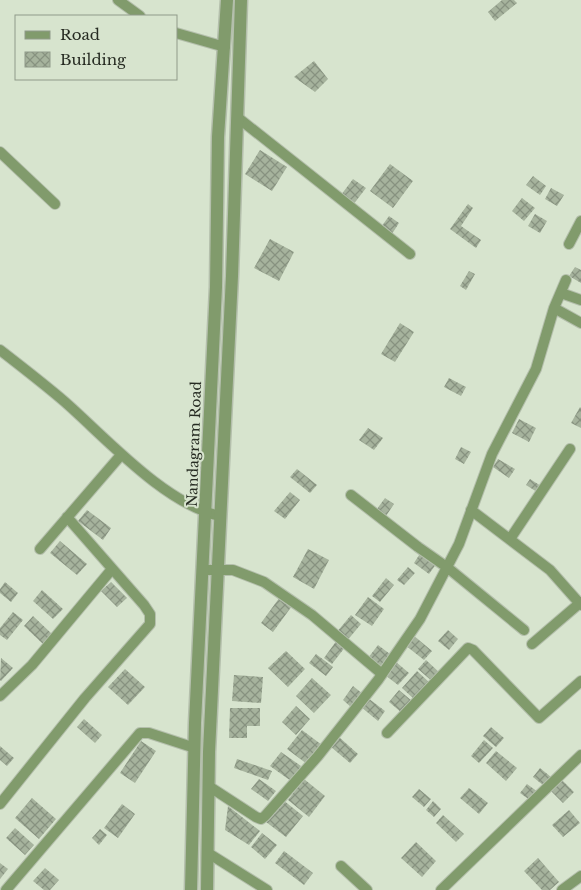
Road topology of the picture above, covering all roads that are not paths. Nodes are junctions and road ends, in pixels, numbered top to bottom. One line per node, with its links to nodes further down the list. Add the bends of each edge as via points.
1 (118, 0): 4 (street)
2 (227, 0): 6 (street, Nandagram Road)
3 (240, 0): 7 (street, Nandagram Road)
4 (139, 15)
5 (178, 34): 6 (street)
6 (225, 47): 10 (street, Nandagram Road, via 218,137)
7 (237, 117): 11 (street, Nandagram Road); 14 (street)
8 (0, 152): 9 (street)
9 (55, 204)
10 (217, 210): 11 (street); 25 (street, Nandagram Road)
11 (234, 211): 26 (street, Nandagram Road)
12 (581, 223): 13 (street)
13 (569, 244)
14 (410, 254)
15 (566, 280): 16 (street)
16 (560, 293): 17 (street); 18 (street)
17 (581, 300)
18 (554, 308): 19 (street); 24 (street, via 536,369 492,454)
19 (581, 323)
20 (0, 350): 22 (street, via 66,403)
21 (570, 449): 28 (street)
22 (121, 455): 25 (street, via 175,495); 27 (street)
23 (351, 495): 30 (street)
24 (471, 510): 28 (street); 30 (street)
25 (206, 513): 26 (street); 32 (street, Nandagram Road)
26 (220, 516): 33 (street, Nandagram Road)
27 (67, 517): 29 (street); 31 (street)
28 (510, 539): 34 (street, via 550,570)
29 (40, 549)
30 (448, 568): 35 (street); 37 (street, via 420,619)
31 (112, 569): 39 (street, via 32,665); 44 (street, via 150,614 150,624 85,698)
32 (204, 570): 33 (street); 41 (street, Nandagram Road)
33 (218, 570): 37 (street, via 241,572 264,582 312,615); 43 (street, Nandagram Road)
34 (581, 603): 36 (street)
35 (524, 630)
36 (532, 644)
37 (382, 674): 43 (street, via 318,756 261,819)
38 (581, 681): 40 (street, via 539,718 468,648)
39 (0, 696)
40 (388, 733)
41 (195, 748): 48 (street, via 140,733); 49 (street, Nandagram Road)
42 (581, 755): 53 (street)
43 (210, 787): 45 (street, Nandagram Road)
44 (0, 804)
45 (208, 853): 50 (street, Nandagram Road); 51 (street)
46 (341, 866): 52 (street)
47 (581, 876): 54 (street)
48 (6, 890)
49 (191, 890)
50 (207, 890)
51 (267, 890)
52 (367, 890)
53 (441, 890)
54 (562, 890)

